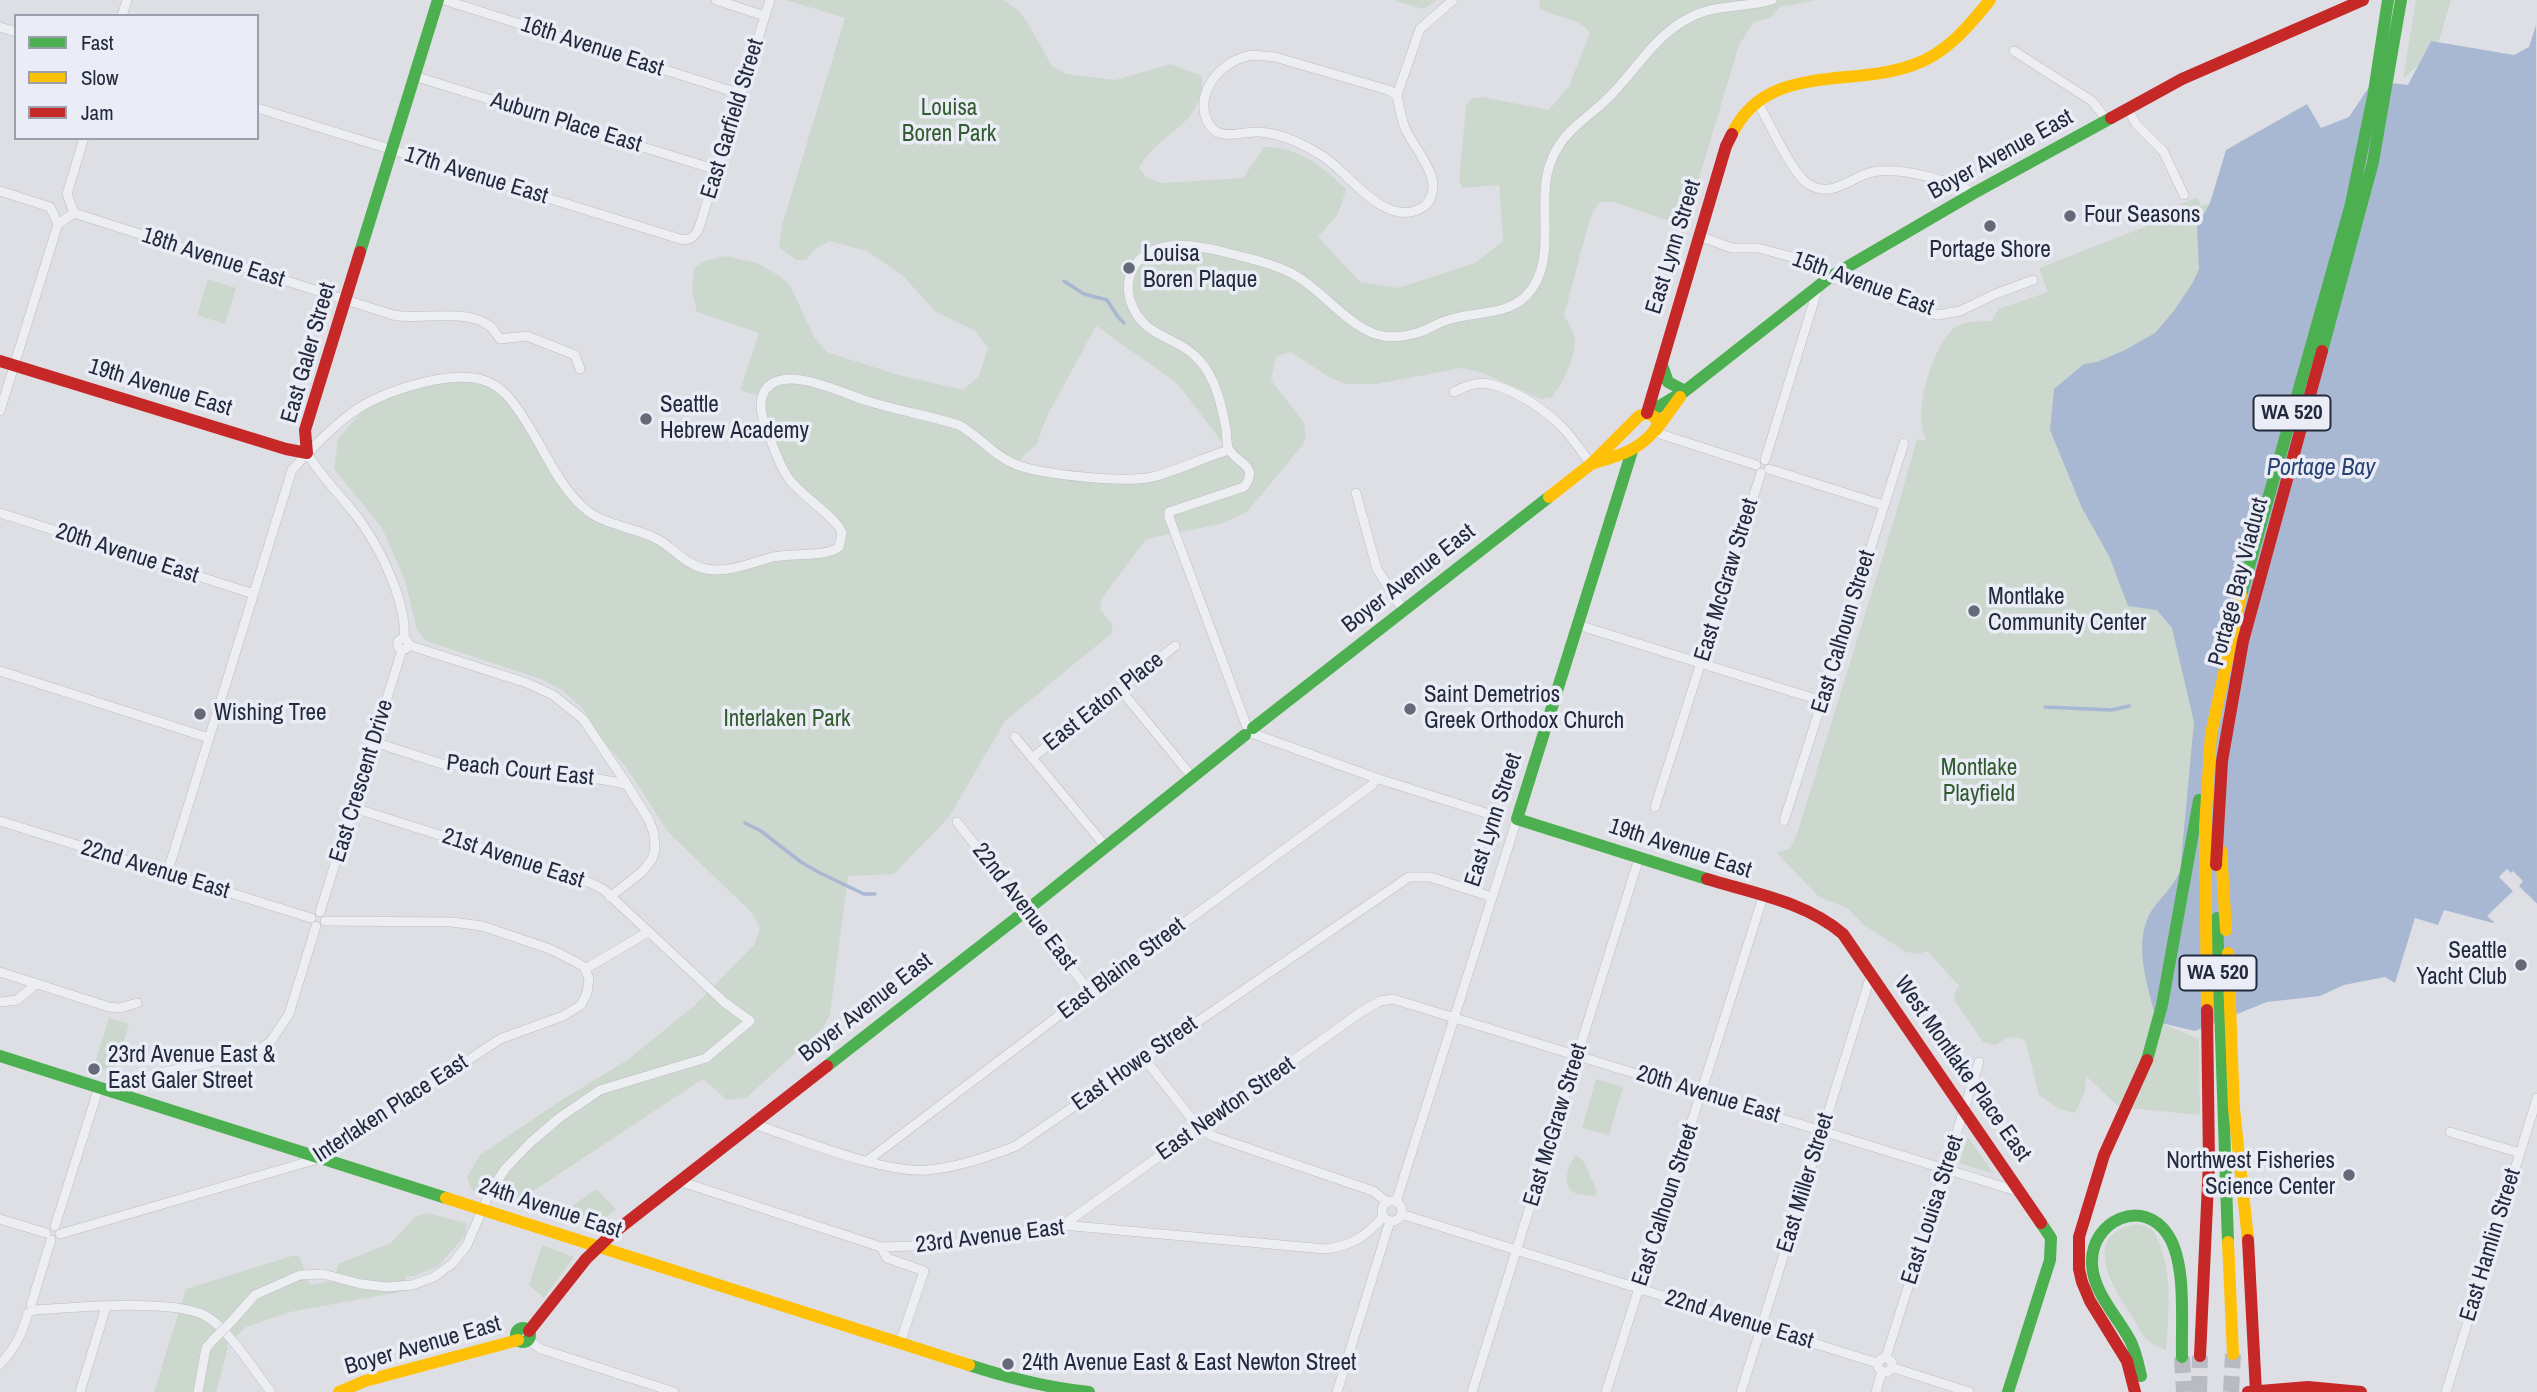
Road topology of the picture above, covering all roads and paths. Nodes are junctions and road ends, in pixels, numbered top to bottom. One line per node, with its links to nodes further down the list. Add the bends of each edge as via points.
1 (438, 0): 13 (main road, East Galer Street)
2 (444, 0): 14 (street, 16th Avenue East)
3 (716, 0): 11 (street)
4 (770, 0): 11 (street, East Garfield Street)
5 (1453, 0): 15 (street, via 1420,29)
6 (1772, 0): 45 (street, via 1708,10 1671,29 1566,136 1547,175 1540,272 1527,295 1510,306 1402,337 1386,337 1352,320 1292,274 1255,259 1180,245 1140,258 1129,279 1135,310 1148,328 1194,354 1204,365 1219,399)
7 (1990, 0): 16 (main road, via 1954,41 1914,65 1884,74 1797,82)
8 (2363, 0): 18 (main road, Boyer Avenue East, via 2196,72)
9 (2388, 0): 63 (main road, WA 520, via 2351,204 2239,600)
10 (2402, 0): 71 (main road, Portage Bay Viaduct / WA 520, via 2367,189 2243,641)
11 (765, 16): 14 (street, East Garfield Street)
12 (2014, 51): 19 (street, via 2092,101)
13 (414, 76): 21 (main road, East Galer Street); 22 (street, Auburn Place East)
14 (741, 94): 22 (street, East Garfield Street)
15 (1397, 95): 15 (street, via 1275,57 1253,55 1222,69 1209,85 1204,106 1209,125 1219,133 1264,132 1294,141 1335,165 1383,207 1408,213 1426,205 1433,189 1429,171 1405,128)
16 (1757, 101): 24 (street, via 1796,171 1816,187 1838,188 1871,172 1885,171 1943,179); 29 (main road, East Lynn Street, via 1728,140)
17 (259, 109): 21 (street, 17th Avenue East)
18 (2128, 109): 19 (main road, Boyer Avenue East); 25 (street, via 2163,152)
19 (2107, 120): 24 (main road, Boyer Avenue East)
20 (84, 140): 26 (street, via 67,194)
21 (392, 150): 28 (street, 17th Avenue East, via 680,240); 33 (main road, East Galer Street)
22 (717, 170): 28 (street, East Garfield Street)
23 (0, 191): 27 (street, via 50,207)
24 (1974, 193): 30 (main road, Boyer Avenue East)
25 (2185, 195)
26 (74, 213): 27 (street); 33 (street, 18th Avenue East)
27 (58, 224): 36 (street)
28 (694, 236)
29 (1699, 236): 30 (street, 15th Avenue East, via 1732,248 1758,248 1811,262); 34 (main road, East Lynn Street)
30 (1830, 277): 31 (street, 15th Avenue East, via 1937,315 1960,311); 32 (main road, Boyer Avenue East)
31 (2033, 280)
32 (1818, 286): 38 (main road, Boyer Avenue East); 49 (street, East McGraw Street)
33 (345, 301): 37 (street, 18th Avenue East, via 406,317 451,316 481,322 500,339 527,336 575,355); 47 (main road, East Galer Street, via 305,430)
34 (1662, 359): 38 (main road, via 1666,381); 41 (main road, East Lynn Street)
35 (0, 360): 36 (main road, 19th Avenue East)
36 (14, 365): 40 (street); 47 (main road, 19th Avenue East)
37 (579, 369)
38 (1685, 391): 41 (main road, Boyer Avenue East); 42 (main road, Boyer Avenue East)
39 (1454, 392): 48 (street, via 1490,383 1517,395 1564,429)
40 (0, 411)
41 (1647, 413): 42 (main road, via 1657,420); 43 (main road, Boyer Avenue East)
42 (1655, 431): 46 (main road, Boyer Avenue East); 49 (street)
43 (1618, 436): 46 (main road, via 1620,448); 48 (main road, Boyer Avenue East)
44 (1904, 443): 51 (street, East Calhoun Street)
45 (1228, 450): 47 (street, via 1149,477 1058,474 1017,465 959,425 817,384 776,380 762,396 764,421 789,478 832,517 842,540 826,553 776,556 721,570 693,565 658,540 586,511 508,397 476,378 414,385 370,401); 62 (street, via 1249,470 1244,487 1170,512 1170,524)
46 (1631, 451): 48 (main road, Boyer Avenue East); 55 (main road, East Lynn Street)
47 (307, 453): 53 (street, East Galer Street, via 292,470); 56 (street, East Crescent Drive, via 375,546 402,608)
48 (1591, 464): 54 (main road, Boyer Avenue East)
49 (1763, 467): 51 (street); 58 (street, East McGraw Street)
50 (1356, 493): 54 (street, via 1377,569)
51 (1883, 505): 61 (street, East Calhoun Street)
52 (0, 513): 53 (street, 20th Avenue East)
53 (254, 594): 65 (street, East Galer Street)
54 (1403, 610): 62 (main road, Boyer Avenue East)
55 (1578, 625): 58 (street); 75 (main road, East Lynn Street)
56 (405, 645): 66 (street, East Crescent Drive); 70 (street, via 553,695 583,719)
57 (1175, 646): 60 (street, East Eaton Place)
58 (1701, 662): 61 (street); 72 (street, East McGraw Street)
59 (0, 671): 65 (street)
60 (1120, 689): 67 (street, East Eaton Place); 68 (street)
61 (1822, 701): 77 (street, East Calhoun Street)
62 (1250, 731): 68 (main road, Boyer Avenue East); 69 (street)
63 (2211, 734): 134 (main road, WA 520, via 2205,827 2209,1161); 152 (main road, via 2162,1005 2146,1063 2104,1155 2080,1237 2079,1269 2091,1301 2127,1361)
64 (1015, 737): 67 (street)
65 (209, 738): 81 (street, East Galer Street)
66 (374, 742): 70 (street, Peach Court East, via 442,764); 73 (street, East Crescent Drive)
67 (1032, 758): 79 (street)
68 (1193, 778): 79 (main road, Boyer Avenue East)
69 (1376, 778): 74 (street); 93 (street, East Blaine Street)
70 (626, 784): 82 (street, via 649,820 655,850 642,872)
71 (2218, 800): 133 (main road, Portage Bay Viaduct / WA 520, via 2222,1146); 155 (main road)
72 (1655, 807)
73 (354, 808): 82 (street, 21st Avenue East, via 592,883); 86 (street, East Crescent Drive)
74 (1486, 813)
75 (1517, 819): 80 (main road, 19th Avenue East); 83 (street, East Lynn Street)
76 (0, 821): 81 (street, 22nd Avenue East)
77 (1784, 821)
78 (957, 822): 85 (street, 22nd Avenue East)
79 (1106, 847): 85 (main road, Boyer Avenue East)
80 (1639, 858): 84 (main road, 19th Avenue East); 98 (street, East McGraw Street)
81 (167, 874): 86 (street, 22nd Avenue East)
82 (611, 897): 88 (street, 21st Avenue East)
83 (1492, 897): 97 (street, East Lynn Street); 100 (street, East Howe Street, via 1430,877 1409,877)
84 (1763, 897): 87 (main road, 19th Avenue East); 103 (street, East Calhoun Street)
85 (1026, 910): 93 (street, 22nd Avenue East); 107 (main road, Boyer Avenue East)
86 (318, 919): 89 (street, 22nd Avenue East, via 482,926 550,949); 104 (street, East Crescent Drive, via 289,1014 271,1041 240,1055 148,1076 134,1082)
87 (1829, 922): 91 (main road, West Montlake Place East, via 1843,934)
88 (648, 932): 89 (street); 118 (street, 21st Avenue East, via 750,1021 699,1062 588,1096 510,1163)
89 (585, 969): 112 (street, Interlaken Place East, via 589,978 581,1005 500,1039)
90 (0, 972): 92 (street)
91 (1871, 975): 106 (main road, West Montlake Place East); 109 (street, East Miller Street)
92 (36, 984): 95 (street, via 17,1000); 96 (street, via 109,1007)
93 (1090, 992): 113 (street, East Blaine Street)
94 (1393, 999): 97 (street, 20th Avenue East); 108 (street, East Newton Street, via 1362,1012)
95 (0, 1002)
96 (137, 1003)
97 (1455, 1018): 98 (street, 20th Avenue East); 117 (street, East Lynn Street)
98 (1578, 1055): 103 (street, 20th Avenue East); 126 (street, East McGraw Street)
99 (0, 1056): 102 (main road, 24th Avenue East)
100 (1144, 1058): 108 (street); 113 (street, East Howe Street, via 1016,1146 984,1158 927,1170)
101 (1979, 1062): 106 (street, East Louisa Street)
102 (99, 1087): 104 (main road, 24th Avenue East); 123 (street)
103 (1702, 1093): 109 (street, 20th Avenue East); 127 (street, East Calhoun Street)
104 (123, 1095): 112 (main road, 24th Avenue East)
105 (2537, 1098): 111 (street, East Hamlin Street)
106 (1965, 1110): 114 (street, East Louisa Street); 116 (main road, West Montlake Place East)
107 (753, 1124): 113 (street, East Howe Street); 115 (main road, Boyer Avenue East)
108 (1199, 1128): 117 (street); 122 (street, East Newton Street)
109 (1822, 1130): 114 (street, 20th Avenue East); 130 (street, East Miller Street)
110 (2450, 1132): 111 (street)
111 (2520, 1153): 157 (street, East Hamlin Street)
112 (321, 1158): 118 (main road, 24th Avenue East); 123 (street, Interlaken Place East)
113 (867, 1161)
114 (1946, 1169): 116 (street, 20th Avenue East); 137 (street, East Louisa Street, via 1886,1357 1891,1362)
115 (679, 1181): 124 (main road, Boyer Avenue East); 125 (street, 23rd Avenue East)
116 (2022, 1192): 151 (main road, West Montlake Place East, via 2052,1245)
117 (1392, 1202): 119 (street, via 1401,1207); 121 (street, via 1382,1210)
118 (483, 1210): 124 (main road, 24th Avenue East); 140 (street, bridge, via 463,1252 428,1280 387,1287 323,1274 300,1275 255,1295 206,1348)
119 (1401, 1214): 121 (street, via 1398,1219); 126 (street, 22nd Avenue East)
120 (0, 1219): 123 (street)
121 (1387, 1219): 122 (street, 23rd Avenue East, via 1352,1244 1325,1249); 145 (street)
122 (1063, 1225): 125 (street, 23rd Avenue East, via 946,1245)
123 (53, 1233): 129 (street)
124 (597, 1247): 131 (main road, Boyer Avenue East); 132 (main road, 24th Avenue East)
125 (881, 1247): 132 (street, via 887,1258 924,1271)
126 (1517, 1250): 127 (street, 22nd Avenue East); 146 (street, East McGraw Street)
127 (1639, 1289): 130 (street, 22nd Avenue East); 147 (street, East Calhoun Street)
128 (106, 1307): 129 (street); 139 (street); 141 (street, via 181,1307 204,1314)
129 (31, 1309): 136 (street, via 12,1352)
130 (1761, 1327): 137 (street, 22nd Avenue East); 148 (street, East Miller Street)
131 (525, 1337): 142 (main road, Boyer Avenue East, via 407,1368); 143 (street, via 541,1349)
132 (900, 1343): 138 (main road, 24th Avenue East)
133 (2233, 1354)
134 (2200, 1356)
135 (2182, 1357): 153 (main road, via 2178,1269 2169,1237 2146,1216 2115,1219 2095,1241 2092,1267 2136,1354)
136 (0, 1364)
137 (1884, 1367): 149 (street); 150 (street, 22nd Avenue East)
138 (1043, 1390): 144 (main road, 24th Avenue East)
139 (80, 1392)
140 (198, 1392)
141 (271, 1392)
142 (339, 1392)
143 (674, 1392)
144 (1089, 1392)
145 (1337, 1392)
146 (1472, 1392)
147 (1606, 1392)
148 (1741, 1392)
149 (1876, 1392)
150 (1969, 1392)
151 (2008, 1392)
152 (2135, 1392)
153 (2145, 1392)
154 (2248, 1392): 155 (main road)
155 (2256, 1392): 156 (main road, via 2308,1387)
156 (2361, 1392)
157 (2446, 1392)

